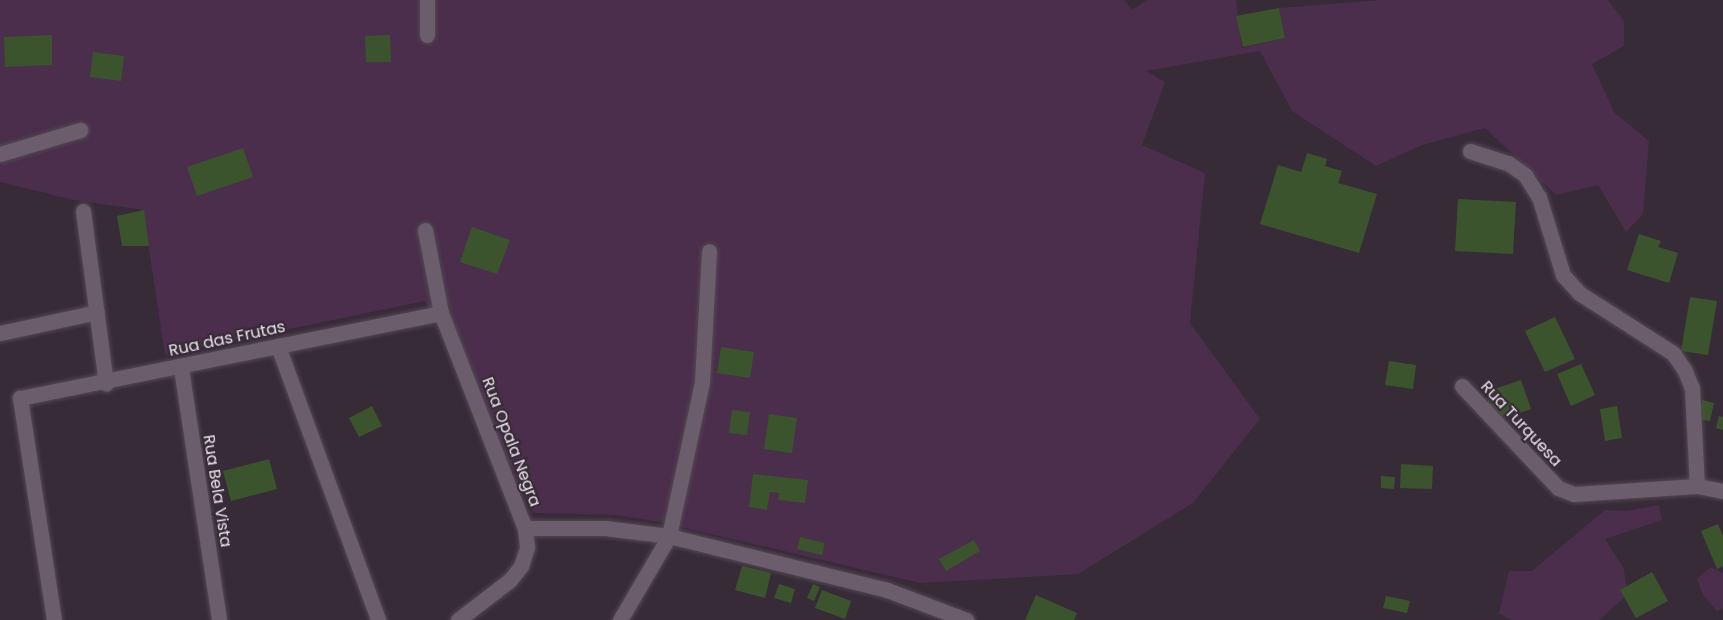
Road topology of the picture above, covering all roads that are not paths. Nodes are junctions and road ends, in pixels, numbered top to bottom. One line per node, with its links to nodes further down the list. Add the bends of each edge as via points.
1 (427, 0): 2 (street)
2 (427, 35)
3 (80, 130): 5 (street)
4 (1470, 151): 16 (street, via 1508,163 1525,175 1539,197 1563,275 1579,293 1673,353 1692,388)
5 (0, 154)
6 (83, 211): 9 (street)
7 (425, 230): 10 (street, Rua Opala Negra)
8 (709, 251): 19 (street, via 702,382)
9 (97, 312): 11 (street); 14 (street)
10 (441, 313): 12 (street, Rua das Frutas); 18 (street, Rua Opala Negra)
11 (0, 333)
12 (278, 346): 13 (street, Rua das Frutas); 22 (street)
13 (181, 368): 14 (street, Rua das Frutas); 21 (street, Rua Bela Vista)
14 (106, 383): 20 (street, Rua das Frutas, via 20,398)
15 (1462, 386): 16 (street, Rua Turquesa, via 1557,488 1574,494)
16 (1697, 486): 17 (street, Rua Turquesa)
17 (1723, 491)
18 (525, 528): 19 (street, Rua Opala Negra, via 604,528); 23 (street, via 527,547 521,566 510,580)
19 (669, 536): 24 (street); 25 (street, Rua Opala Negra, via 887,590)
20 (54, 620)
21 (219, 620)
22 (378, 620)
23 (458, 620)
24 (620, 620)
25 (966, 620)

